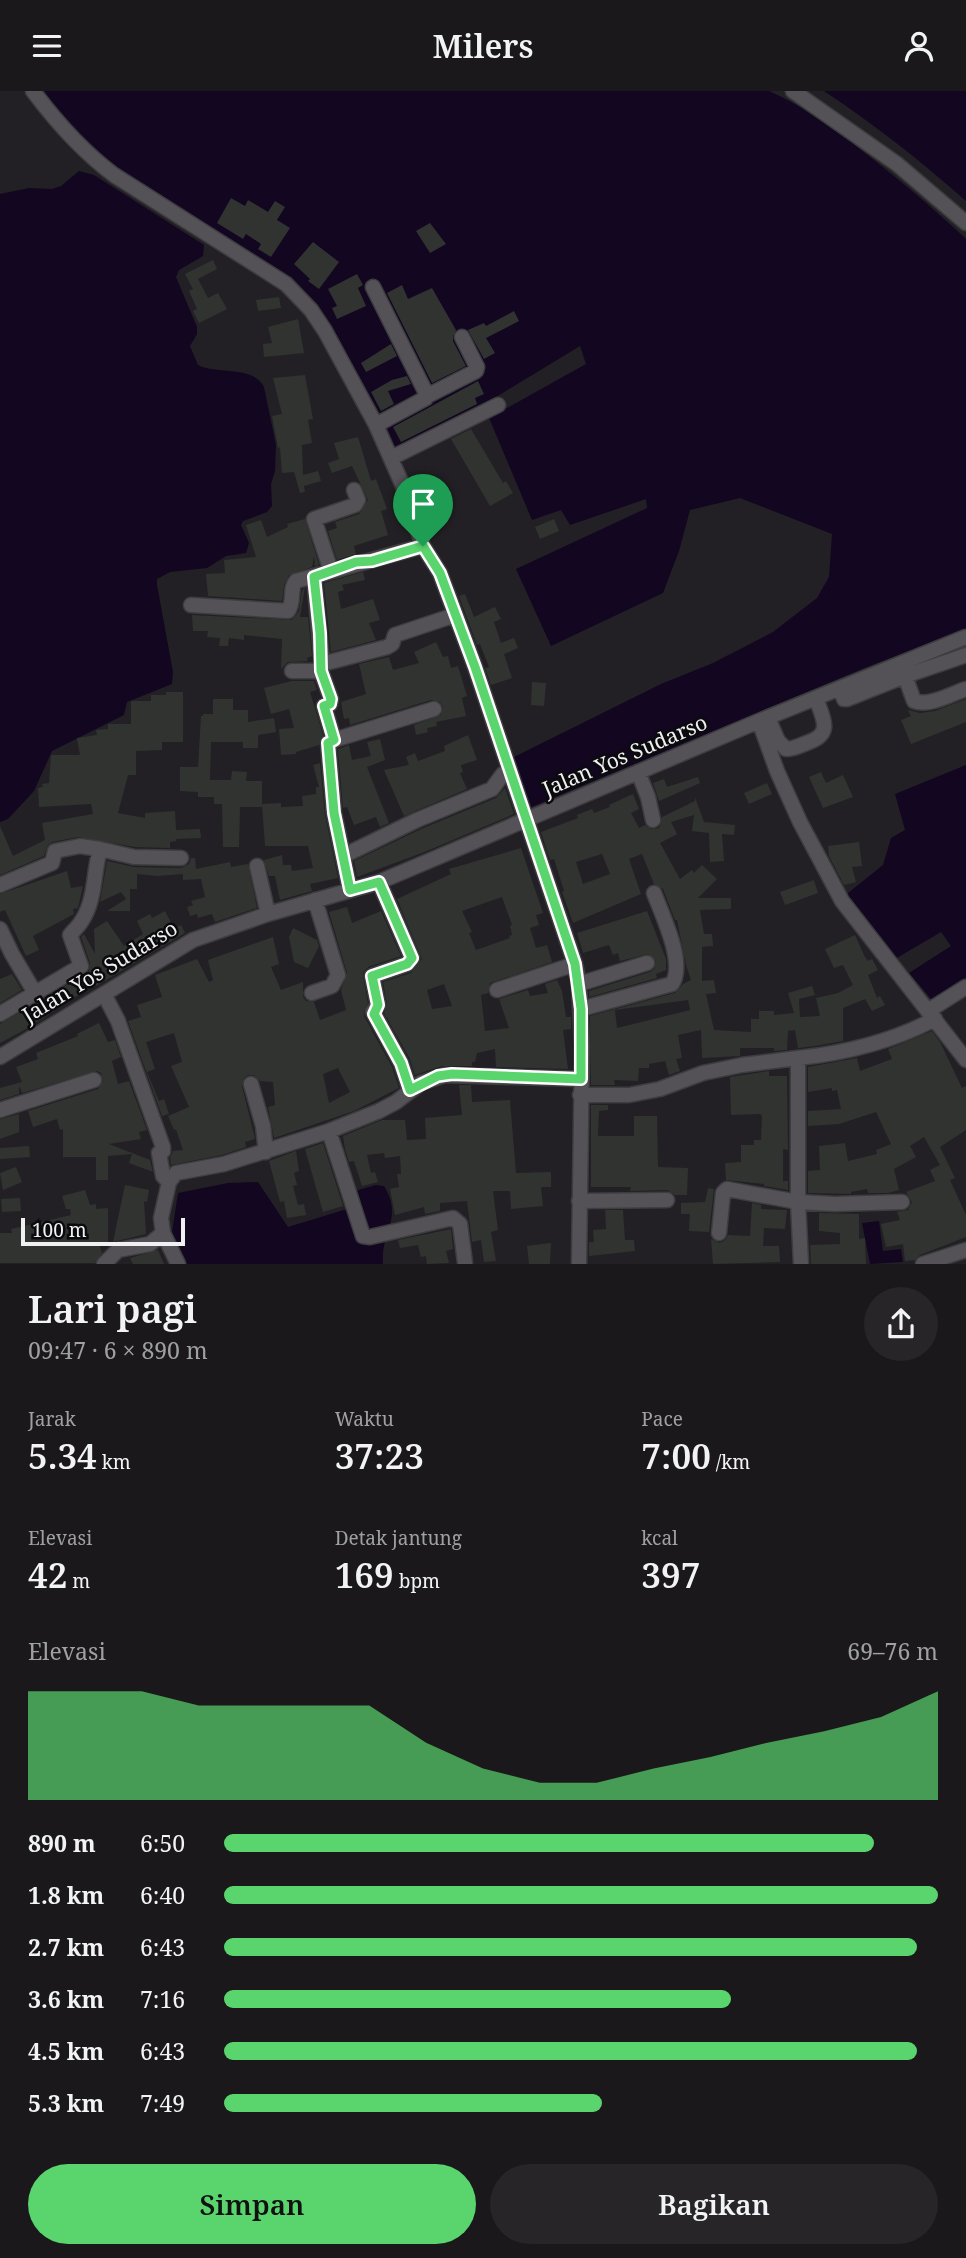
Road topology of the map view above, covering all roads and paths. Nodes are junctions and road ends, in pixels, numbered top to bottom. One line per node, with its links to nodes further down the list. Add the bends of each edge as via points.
1 (33, 91): 8 (street, via 92,159 268,271 299,296 325,331)
2 (793, 91): 3 (street, via 897,164)
3 (966, 223)
4 (373, 287): 6 (street)
5 (463, 337): 6 (street, via 476,371)
6 (427, 396): 8 (street)
7 (498, 405): 9 (street)
8 (376, 425): 9 (street)
9 (391, 458): 11 (street)
10 (354, 490): 12 (street, via 355,505 314,519)
11 (423, 546): 12 (street); 15 (street, via 440,573)
12 (331, 571): 13 (street)
13 (314, 577): 14 (street, via 294,583 288,611); 18 (street)
14 (191, 605)
15 (455, 615): 18 (street, via 394,635 387,647); 27 (street)
16 (966, 638): 21 (street, Jalan Yos Sudarso)
17 (966, 655): 20 (street)
18 (322, 668): 19 (street); 26 (street, via 331,699 324,706)
19 (292, 671)
20 (905, 676): 21 (street, via 847,699); 22 (street, via 918,703)
21 (840, 688): 23 (street, Jalan Yos Sudarso)
22 (966, 689)
23 (816, 698): 25 (street, Jalan Yos Sudarso); 25 (street, via 825,725 817,739 786,749)
24 (435, 709): 26 (street)
25 (763, 720): 28 (street, Jalan Yos Sudarso); 52 (street, via 777,771 842,901)
26 (334, 740): 32 (street, via 328,743)
27 (509, 771): 30 (street); 32 (street, via 492,789)
28 (638, 772): 29 (street); 30 (street, Jalan Yos Sudarso)
29 (653, 820)
30 (527, 821): 35 (street, Jalan Yos Sudarso); 43 (street)
31 (100, 849): 33 (street, via 134,857); 36 (street, via 80,846 55,851 52,863); 47 (street, via 92,900 69,935 80,965)
32 (343, 856): 37 (street)
33 (181, 858)
34 (257, 866): 40 (street)
35 (379, 882): 37 (street, Jalan Yos Sudarso); 59 (street, via 412,958 372,976 378,1005 373,1012)
36 (0, 885)
37 (350, 890): 39 (street, Jalan Yos Sudarso)
38 (654, 893): 50 (street, via 675,953 674,981)
39 (316, 900): 40 (street, Jalan Yos Sudarso); 48 (street, via 338,975 332,986)
40 (268, 914): 49 (street, Jalan Yos Sudarso, via 193,940)
41 (0, 929): 47 (street)
42 (647, 963): 44 (street)
43 (575, 964): 44 (street); 46 (street)
44 (579, 984): 50 (street)
45 (966, 987): 52 (street)
46 (497, 990)
47 (35, 993): 51 (street)
48 (312, 993)
49 (104, 994): 53 (street, Jalan Yos Sudarso); 64 (street, via 163,1147 159,1153)
50 (581, 1009): 56 (street)
51 (0, 1014)
52 (931, 1015): 54 (street, via 913,1030 866,1046); 55 (street)
53 (0, 1057)
54 (798, 1058): 60 (street, via 703,1073 629,1095); 67 (street)
55 (966, 1060)
56 (581, 1079): 59 (street, via 452,1074); 60 (street)
57 (94, 1080): 61 (street)
58 (251, 1084): 63 (street)
59 (410, 1090): 62 (street, via 379,1111)
60 (580, 1095): 66 (street)
61 (0, 1110)
62 (329, 1131): 63 (street); 73 (street, via 363,1236 453,1218 460,1224)
63 (266, 1152): 64 (street, via 176,1173)
64 (169, 1182): 69 (street, via 161,1218)
65 (667, 1200): 66 (street)
66 (579, 1201): 76 (street)
67 (797, 1202): 68 (street); 70 (street, via 727,1189); 77 (street)
68 (902, 1202)
69 (163, 1233): 74 (street, via 150,1244 118,1250); 75 (street)
70 (719, 1233)
71 (966, 1250): 72 (street)
72 (939, 1262): 78 (street)
73 (465, 1263)
74 (104, 1264)
75 (178, 1264)
76 (579, 1264)
77 (801, 1264)
78 (923, 1264)

